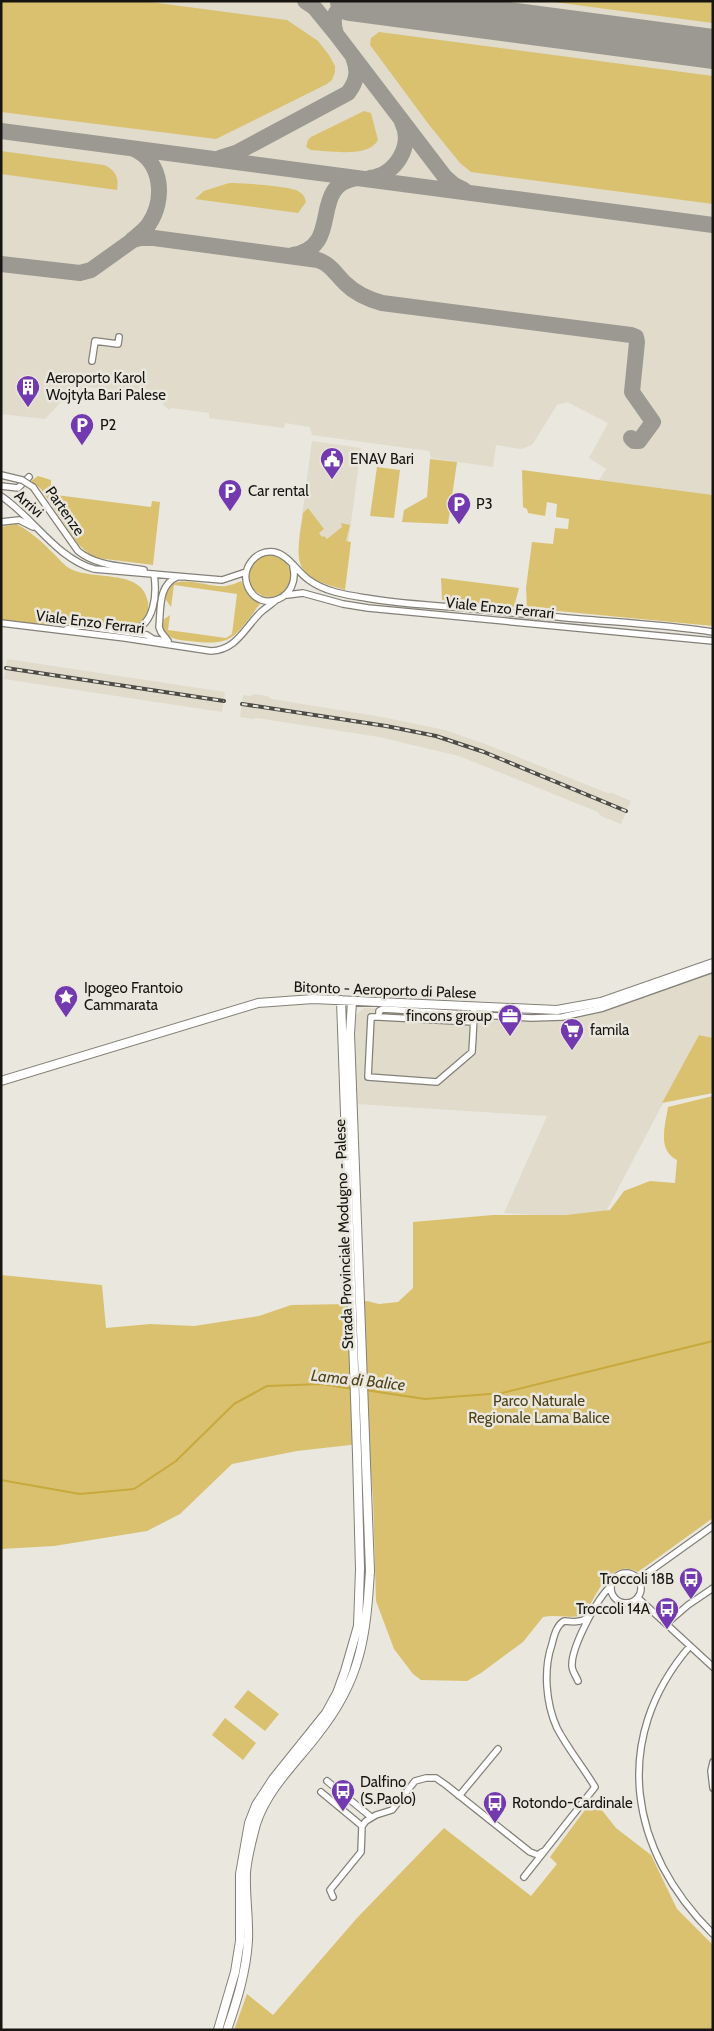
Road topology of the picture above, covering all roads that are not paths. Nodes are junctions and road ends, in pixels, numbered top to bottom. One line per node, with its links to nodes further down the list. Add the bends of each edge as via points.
1 (119, 337): 2 (street, via 118,344 95,341)
2 (92, 361)
3 (1, 475): 13 (street, Partenze, bridge, via 22,480 33,487 78,551 91,560)
4 (29, 477): 5 (street, via 18,488)
5 (1, 486)
6 (1, 496): 8 (street, Arrivi)
7 (1, 522): 8 (street, via 19,520)
8 (45, 536): 11 (street, Arrivi, via 83,566)
9 (293, 567): 10 (street, Viale Enzo Ferrari, via 284,556 267,552 253,559); 15 (street, via 294,582); 20 (street, Viale Enzo Ferrari, via 318,586 368,599)
10 (246, 572): 13 (street, via 222,580); 16 (street, via 248,586 254,594 263,600)
11 (154, 576): 12 (street); 14 (street); 19 (street, via 150,616 139,629)
12 (179, 576): 13 (street); 14 (street)
13 (192, 578)
14 (172, 580): 22 (street, via 163,591 159,627)
15 (287, 595): 16 (street, Viale Enzo Ferrari); 23 (street, Viale Enzo Ferrari, via 303,593 368,608)
16 (276, 600): 24 (street, Viale Enzo Ferrari, via 234,644 220,650)
17 (1, 623): 18 (street, Viale Enzo Ferrari)
18 (60, 630): 19 (street, via 82,626); 21 (street, via 78,629); 24 (street, Viale Enzo Ferrari)
19 (131, 632): 21 (street, via 147,634)
20 (713, 632)
21 (153, 639): 22 (street)
22 (168, 641): 24 (street)
23 (713, 642)
24 (174, 646)
25 (713, 963): 27 (main road, Bitonto - Aeroporto di Palese)
26 (713, 969): 28 (street)
27 (648, 985): 28 (street); 31 (main road, Bitonto - Aeroporto di Palese)
28 (665, 986): 32 (street)
29 (341, 1000): 30 (main road, Bitonto - Aeroporto di Palese); 36 (main road, Bitonto - Aeroporto di Palese, via 258,1003); 37 (main road, Strada Provinciale Modugno - Palese)
30 (352, 1001): 33 (main road, Bitonto - Aeroporto di Palese); 37 (main road, Strada Provinciale Modugno - Palese)
31 (601, 1002): 32 (street); 33 (main road, Bitonto - Aeroporto di Palese, via 557,1010)
32 (620, 1002): 33 (street, via 548,1018)
33 (474, 1011): 34 (street, via 383,1009 379,1011); 35 (street)
34 (379, 1017): 35 (street); 35 (street, via 371,1017 368,1077 437,1082 472,1052)
35 (474, 1022)
36 (1, 1082)
37 (356, 1317): 60 (main road, Strada Provinciale Modugno - Palese, via 358,1626 337,1693 326,1712 273,1779 249,1822 240,1874 240,1941 236,1972); 61 (main road, Strada Provinciale Modugno - Palese, via 370,1570 366,1626 345,1694 319,1734 279,1780 257,1822 246,1873 248,1940 244,1973)
38 (713, 1526): 39 (street)
39 (638, 1579): 40 (street, via 625,1573 616,1577); 42 (street, via 642,1587)
40 (611, 1586): 42 (street, via 612,1595 619,1602 628,1603); 43 (street, via 603,1592)
41 (713, 1588): 44 (street)
42 (638, 1598): 44 (street)
43 (589, 1617): 47 (street, via 573,1655 572,1667); 56 (street, via 584,1621 559,1624 549,1652 547,1679 549,1703 557,1727 595,1787)
44 (666, 1624): 45 (street)
45 (690, 1646): 46 (street); 59 (street, via 664,1680 652,1709 642,1739 639,1784 644,1820 655,1854 679,1895)
46 (712, 1666)
47 (578, 1680)
48 (498, 1749): 53 (street)
49 (713, 1762): 51 (street)
50 (327, 1781): 54 (street)
51 (713, 1788)
52 (321, 1792): 55 (street)
53 (459, 1796): 54 (street, via 436,1778 426,1778 415,1781 392,1810); 56 (street, via 530,1852 538,1854)
54 (371, 1817): 55 (street)
55 (362, 1826): 58 (street, via 361,1852 330,1890)
56 (544, 1851): 57 (street)
57 (524, 1877)
58 (333, 1897)
59 (713, 1934)
60 (218, 2030)
61 (227, 2030)

